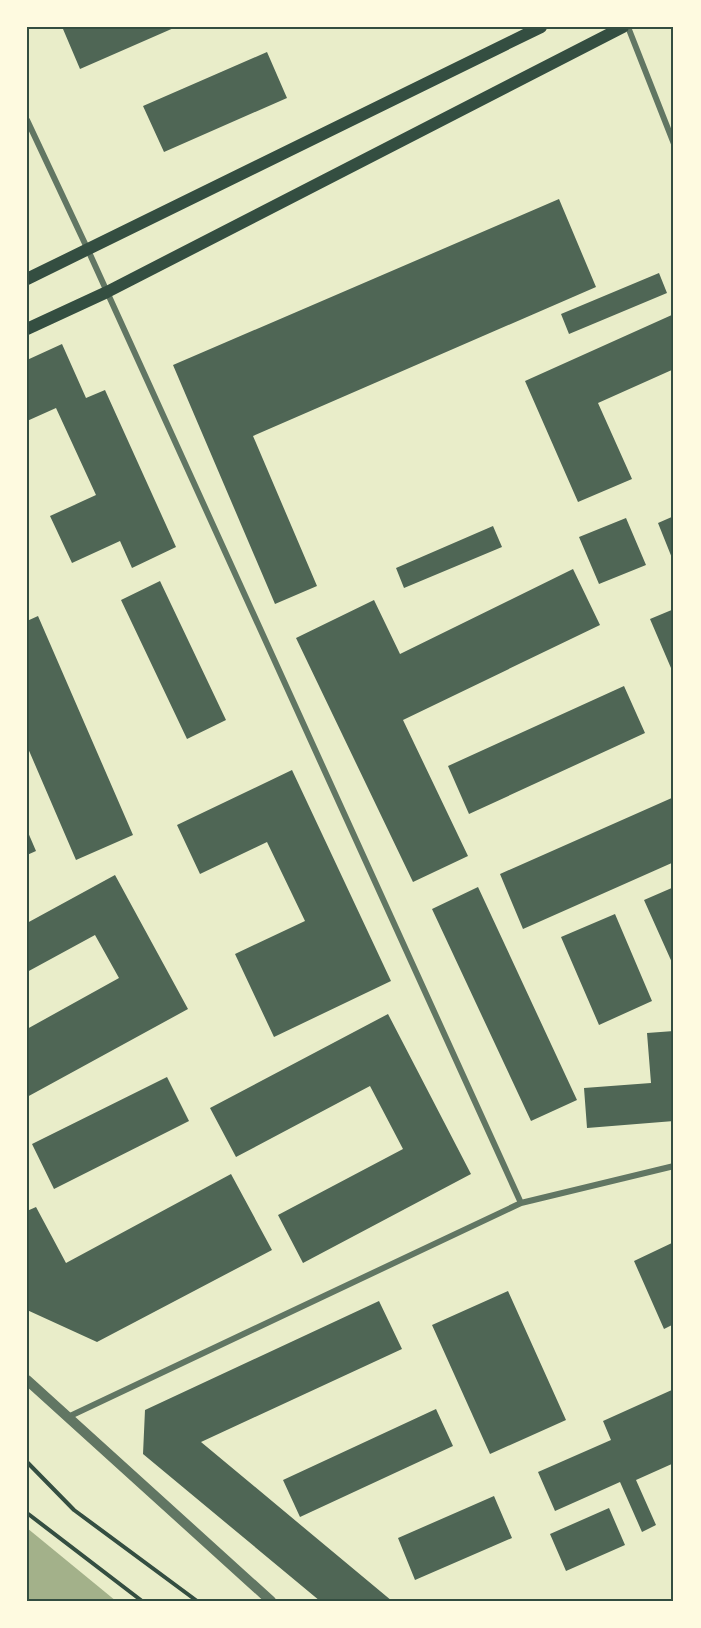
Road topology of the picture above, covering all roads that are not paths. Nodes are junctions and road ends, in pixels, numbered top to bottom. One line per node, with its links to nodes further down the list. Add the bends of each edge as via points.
1 (541, 27): 5 (main road)
2 (626, 27): 4 (street); 7 (main road)
3 (27, 120): 5 (street)
4 (674, 144)
5 (88, 250): 6 (main road); 7 (street)
6 (27, 279)
7 (107, 292): 8 (main road); 10 (street)
8 (27, 329)
9 (674, 1166): 10 (street)
10 (521, 1203): 12 (street)
11 (27, 1380): 12 (street)
12 (68, 1417): 13 (street)
13 (271, 1601)

